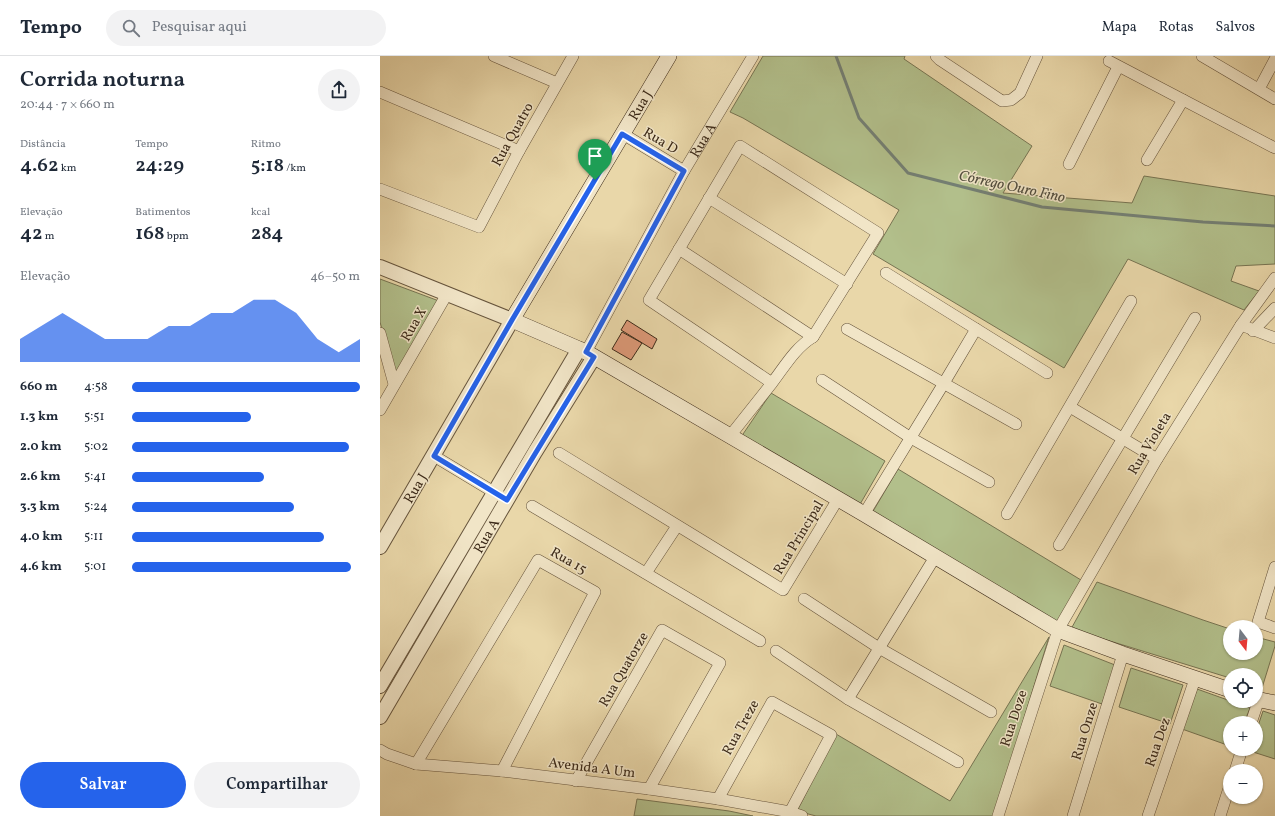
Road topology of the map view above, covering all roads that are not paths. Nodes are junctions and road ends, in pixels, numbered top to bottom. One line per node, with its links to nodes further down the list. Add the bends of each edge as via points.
1 (494, 56): 9 (street)
2 (573, 56): 9 (street, Rua Quatro)
3 (669, 56): 14 (main road, Rua J)
4 (753, 56): 19 (street, Rua A)
5 (936, 56): 6 (street, via 1002,101 1011,100 1020,92)
6 (1037, 56)
7 (1202, 56): 10 (street)
8 (1275, 58): 10 (street)
9 (557, 83): 16 (street, Rua Quatro)
10 (1259, 90): 12 (street)
11 (380, 92): 16 (street)
12 (1275, 99)
13 (1183, 100): 15 (street); 17 (street); 18 (street, via 1114,64)
14 (622, 134): 19 (street, Rua D); 31 (main road, Rua J)
15 (1275, 148)
16 (519, 150): 20 (street, Rua Quatro, via 479,227)
17 (1147, 160)
18 (1069, 164)
19 (684, 171): 39 (street, Rua A)
20 (380, 189)
21 (709, 198): 22 (street); 26 (street); 26 (street, via 740,146 878,233)
22 (679, 249): 37 (street); 42 (street, via 649,300)
23 (380, 267): 27 (street)
24 (886, 273): 34 (street)
25 (1275, 278): 32 (street, Rua Violeta)
26 (847, 284): 37 (street)
27 (448, 294): 31 (street); 43 (street, Rua X)
28 (1131, 301): 45 (street)
29 (1275, 308): 35 (street)
30 (1195, 318): 50 (street)
31 (512, 320): 39 (main road); 52 (street, Rua J)
32 (1241, 325): 35 (street); 53 (street, Rua Violeta)
33 (847, 329): 44 (street)
34 (976, 329): 40 (street); 44 (street)
35 (1253, 331): 38 (street)
36 (380, 333): 43 (street)
37 (814, 337): 42 (street, via 794,352)
38 (1275, 338)
39 (587, 353): 48 (main road); 55 (street, Rua A); 57 (street, Rua A)
40 (1048, 373)
41 (822, 380): 49 (street)
42 (772, 383): 48 (street)
43 (394, 384): 46 (street, Rua X)
44 (944, 384): 47 (street); 49 (street)
45 (1070, 407): 50 (street); 60 (street)
46 (380, 410)
47 (1016, 424)
48 (730, 436): 56 (main road)
49 (911, 438): 54 (street); 59 (street)
50 (1124, 438): 53 (street); 62 (street)
51 (559, 453): 61 (street)
52 (434, 456): 55 (street); 63 (street, Rua J)
53 (1157, 459): 71 (street, Rua Violeta)
54 (989, 482)
55 (495, 492): 57 (street); 65 (street, Rua A)
56 (838, 499): 59 (main road); 61 (street, Rua Principal, via 783,590)
57 (507, 500): 67 (street, Rua A)
58 (532, 506): 68 (street)
59 (864, 514): 64 (main road)
60 (1007, 514)
61 (677, 526): 68 (street)
62 (1059, 545)
63 (380, 547)
64 (935, 557): 71 (main road); 73 (street)
65 (452, 565): 67 (street); 77 (street, Rua A)
66 (1275, 567): 70 (street, via 1258,622)
67 (465, 572): 83 (street, Rua A)
68 (646, 573): 72 (street)
69 (804, 599): 73 (street)
70 (1275, 628)
71 (1058, 630): 75 (main road); 94 (street, Rua Doze)
72 (760, 641)
73 (879, 648): 79 (street); 82 (street)
74 (776, 651): 79 (street)
75 (1123, 654): 76 (main road); 95 (street, Rua Onze)
76 (1195, 678): 78 (main road); 96 (street, Rua Dez)
77 (380, 686)
78 (1223, 688)
79 (848, 699): 85 (street)
80 (1263, 700): 81 (main road)
81 (1275, 703)
82 (991, 712)
83 (380, 717)
84 (380, 750): 86 (street, Avenida A Um)
85 (958, 762)
86 (416, 764): 87 (street, Avenida A Um); 87 (street, Rua 15, via 538,560 595,592)
87 (502, 771): 88 (street, Avenida A Um)
88 (576, 781): 89 (street, Avenida A Um); 89 (street, Rua Quatorze, via 662,630 720,663)
89 (649, 789): 90 (street, Avenida A Um)
90 (718, 799): 92 (street, Avenida A Um); 92 (street, Rua Treze, via 772,702 831,735)
91 (1224, 804): 97 (street)
92 (790, 812): 93 (street, Avenida A Um)
93 (802, 816)
94 (998, 816)
95 (1073, 816)
96 (1148, 816)
97 (1220, 816)

